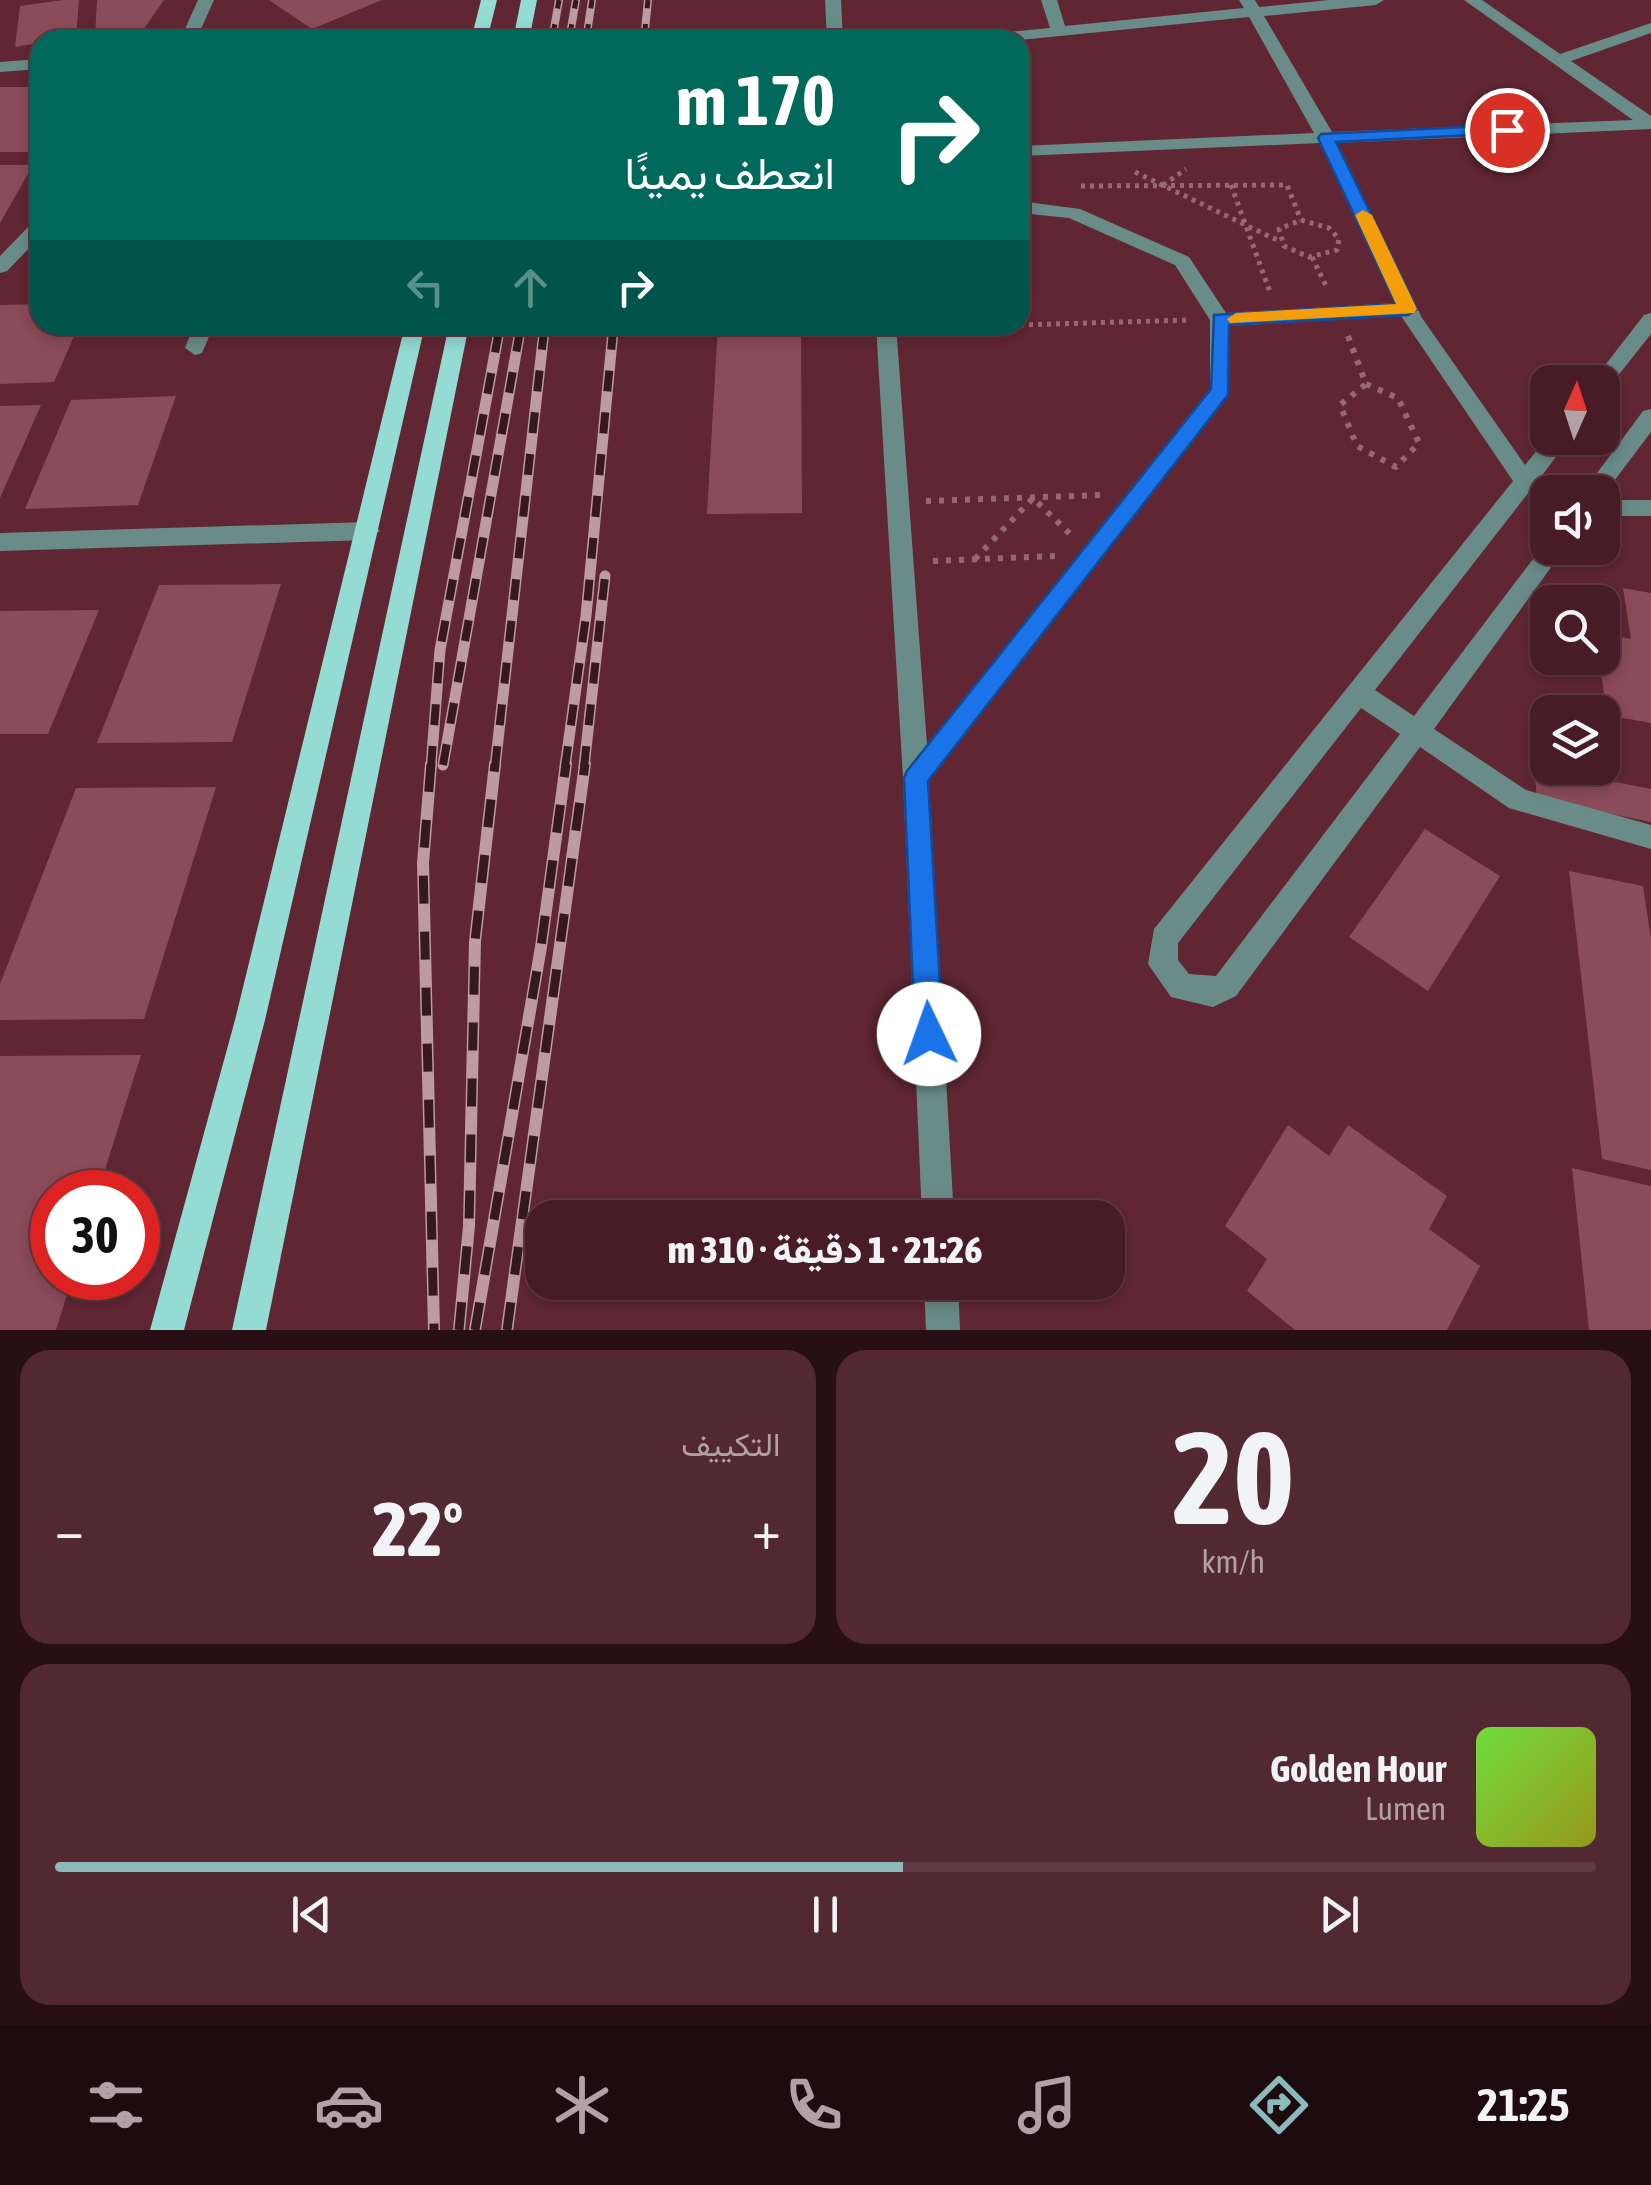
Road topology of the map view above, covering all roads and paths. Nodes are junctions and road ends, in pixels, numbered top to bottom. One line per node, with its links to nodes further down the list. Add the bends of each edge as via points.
1 (206, 0): 10 (street)
2 (488, 0): 11 (main road)
3 (528, 0): 12 (main road)
4 (833, 0): 13 (street)
5 (1049, 0): 14 (street)
6 (1376, 0): 8 (street)
7 (1472, 0): 16 (street)
8 (1251, 7): 14 (street); 20 (street)
9 (1651, 28): 16 (street)
10 (192, 30)
11 (481, 30)
12 (523, 30)
13 (834, 30)
14 (1059, 32): 15 (street)
15 (1030, 35)
16 (1558, 60): 19 (street)
17 (30, 65): 18 (street)
18 (0, 68)
19 (1651, 124): 20 (street)
20 (1326, 138): 21 (street); 32 (street)
21 (1088, 148): 22 (street); 25 (path)
22 (1030, 151)
23 (1231, 185): 25 (path); 27 (path, via 1288,185); 28 (path)
24 (1072, 186): 25 (path)
25 (1162, 186): 28 (path)
26 (1030, 208): 35 (street, via 1074,213 1182,261)
27 (1302, 220): 30 (path, via 1279,228); 30 (path, via 1329,228 1339,239 1337,250 1312,258)
28 (1246, 227): 30 (path); 34 (path)
29 (30, 236): 31 (street)
30 (1278, 241)
31 (0, 267)
32 (1408, 309): 33 (street); 48 (street)
33 (1338, 313): 34 (street); 44 (path)
34 (1278, 316): 35 (street)
35 (1220, 320): 37 (path); 50 (street, via 1221,390)
36 (1651, 320): 43 (street)
37 (1030, 325)
38 (200, 335): 42 (street)
39 (413, 335): 55 (main road)
40 (456, 335): 68 (main road)
41 (887, 335): 52 (street)
42 (195, 348)
43 (1615, 365)
44 (1366, 384): 44 (path, via 1340,406 1357,446 1396,467 1419,443 1398,398)
45 (1651, 416): 47 (street)
46 (1545, 455): 48 (street)
47 (1607, 475)
48 (1524, 482): 49 (street); 61 (street)
49 (1530, 484)
50 (1139, 494): 51 (path); 57 (street)
51 (1032, 498): 52 (path); 57 (path); 58 (path)
52 (898, 502): 59 (street)
53 (1620, 508): 54 (street)
54 (1651, 508)
55 (368, 531): 56 (street); 67 (main road)
56 (0, 542)
57 (1091, 554): 58 (path); 63 (street)
58 (975, 560): 59 (path)
59 (902, 562): 63 (street)
60 (1542, 565): 62 (street)
61 (1358, 692): 62 (street); 62 (street, via 1164,940 1163,964 1181,987 1213,993 1226,986)
62 (1419, 732): 64 (street, via 1519,800)
63 (916, 778): 65 (street)
64 (1651, 837)
65 (937, 1200)
66 (942, 1300): 69 (street)
67 (167, 1330)
68 (249, 1330)
69 (944, 1330)

